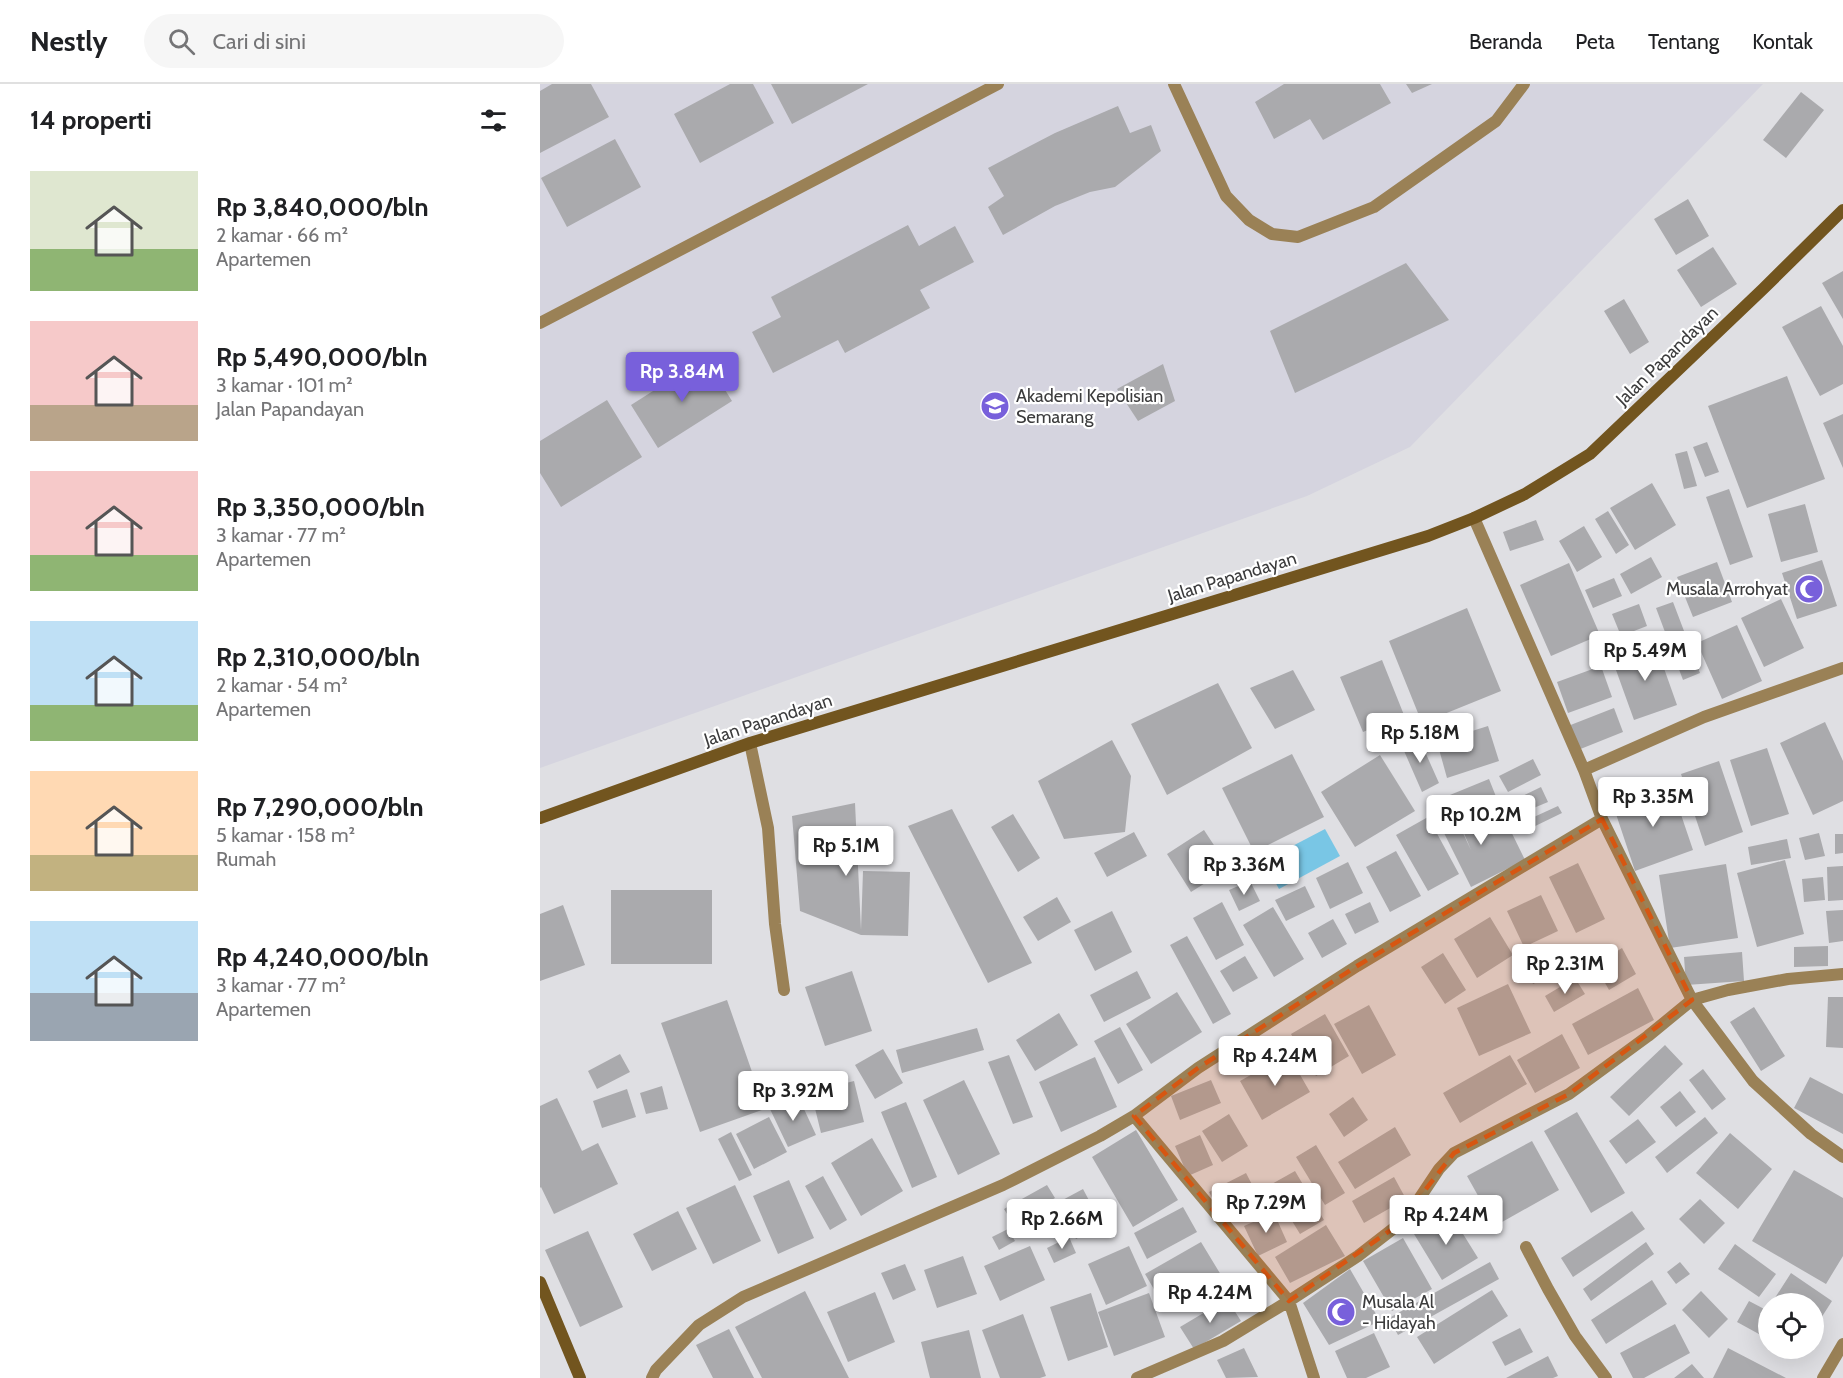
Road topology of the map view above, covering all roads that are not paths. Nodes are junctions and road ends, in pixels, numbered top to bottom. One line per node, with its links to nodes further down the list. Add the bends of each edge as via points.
1 (998, 84): 5 (street)
2 (1174, 84): 3 (street, via 1226,196 1250,220 1272,234 1298,237 1374,207 1496,121)
3 (1524, 84)
4 (1843, 210): 6 (main road, Jalan Papandayan, via 1590,454 1524,494)
5 (540, 323)
6 (1474, 518): 8 (main road, Jalan Papandayan, via 1428,536); 9 (street)
7 (1843, 668): 9 (street, via 1704,717)
8 (750, 743): 10 (main road, Jalan Papandayan); 13 (street, via 768,828)
9 (1584, 770): 11 (street)
10 (540, 818)
11 (1602, 819): 14 (street); 15 (street, via 1357,966 1198,1068)
12 (1843, 974): 14 (street, via 1788,979)
13 (784, 990)
14 (1692, 1000): 16 (street, via 1753,1081 1811,1134); 19 (street, via 1569,1094 1454,1153 1398,1225)
15 (1134, 1116): 19 (street); 22 (street, via 1003,1185 743,1297 699,1325)
16 (1843, 1157)
17 (1526, 1247): 25 (street, via 1575,1336)
18 (540, 1282): 21 (main road)
19 (1289, 1301): 23 (street, via 1223,1341); 24 (street)
20 (1843, 1344): 26 (street)
21 (580, 1378)
22 (652, 1378)
23 (1137, 1378)
24 (1314, 1378)
25 (1606, 1378)
26 (1823, 1378)

